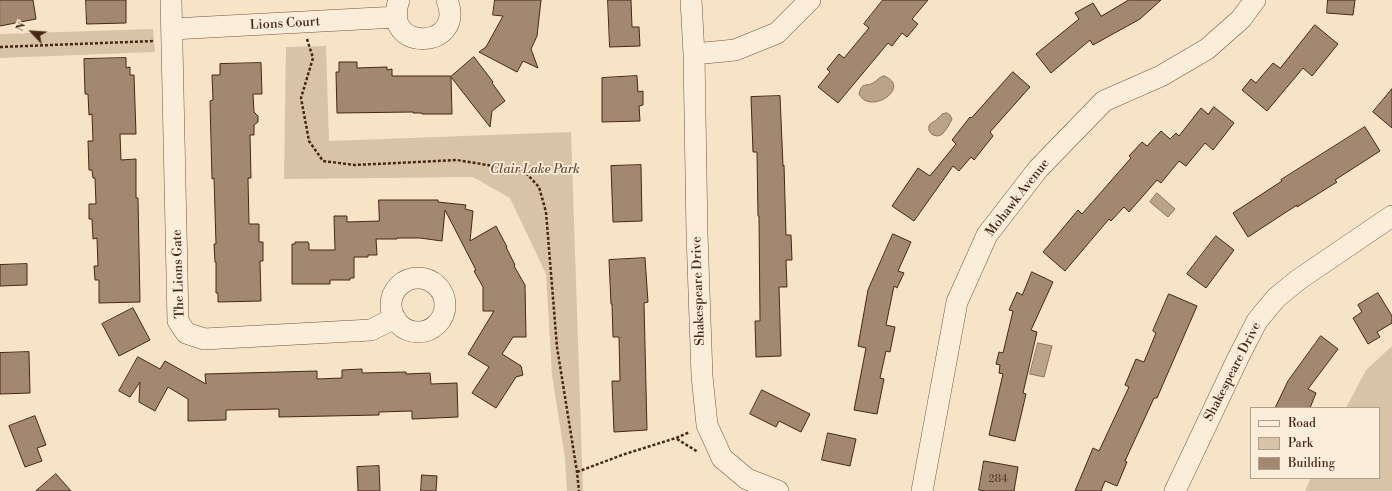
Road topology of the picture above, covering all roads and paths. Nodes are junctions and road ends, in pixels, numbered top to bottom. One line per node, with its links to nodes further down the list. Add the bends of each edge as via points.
1 (171, 0): 8 (street, The Lions Gate)
2 (447, 0): 6 (street, Lions Court, via 450,10 447,24 443,31 426,40 417,39 406,33 400,26)
3 (691, 0): 11 (street, Shakespeare Drive)
4 (810, 0): 11 (street, via 777,33 735,50)
5 (1255, 0): 21 (street, Mohawk Avenue, via 1241,19 1207,49 1161,76 1104,101 1038,169 987,235 957,302)
6 (398, 9): 7 (street, Lions Court)
7 (302, 23): 8 (street, Lions Court); 17 (path, via 313,58 301,98 309,141 323,161 355,165 457,160 524,171 539,187 546,212 557,347)
8 (172, 29): 13 (street, The Lions Gate, via 178,321 186,333 204,339 371,330)
9 (155, 41): 10 (path)
10 (0, 48)
11 (694, 54): 18 (street, Shakespeare Drive, via 701,368 707,425 722,458)
12 (1392, 216): 22 (street, Shakespeare Drive, via 1276,298 1258,321 1238,358)
13 (395, 318)
14 (692, 432): 15 (path)
15 (676, 438): 16 (path); 17 (path)
16 (700, 454)
17 (577, 472): 19 (path)
18 (741, 485): 20 (street, Shakespeare Drive)
19 (579, 491)
20 (778, 491)
21 (922, 491)
22 (1175, 491)

